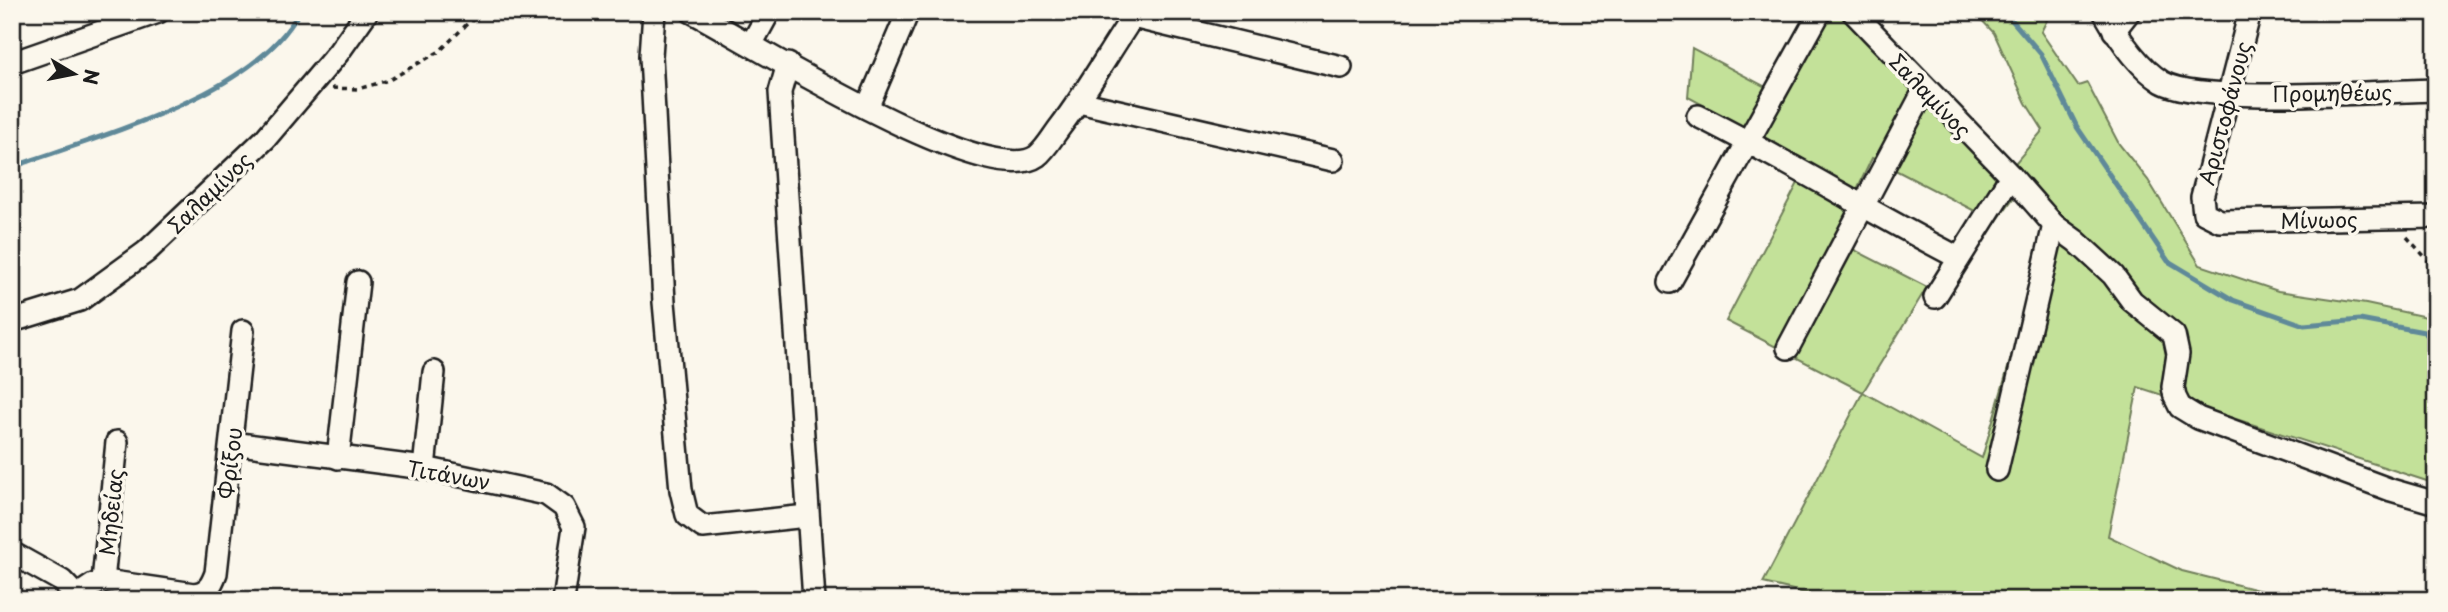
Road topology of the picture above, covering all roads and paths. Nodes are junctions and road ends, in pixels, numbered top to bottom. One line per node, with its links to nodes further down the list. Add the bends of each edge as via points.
1 (158, 12): 16 (street)
2 (367, 12): 19 (street, Σαλαμίνος)
3 (484, 12): 19 (path, via 440,51 389,80 348,90)
4 (654, 12): 49 (street, via 651,56 664,302 687,515 703,527)
5 (692, 12): 15 (street)
6 (769, 12): 15 (street)
7 (908, 12): 24 (street)
8 (1853, 12): 20 (street, Σαλαμίνος)
9 (2104, 12): 14 (street, Προμηθέως)
10 (2129, 12): 14 (street)
11 (2250, 12): 22 (street, Αριστοφάνους)
12 (1131, 14): 18 (street); 23 (street)
13 (1817, 14): 26 (street)
14 (2114, 31): 22 (street, Προμηθέως, via 2142,66 2164,82 2187,90)
15 (752, 43): 17 (street)
16 (12, 63)
17 (788, 64): 24 (street); 49 (street, via 780,92)
18 (1340, 67)
19 (308, 85): 39 (street, Σαλαμίνος, via 265,139 146,252 80,300)
20 (1925, 89): 28 (street, Σαλαμίνος); 29 (street)
21 (2436, 90): 22 (street, Προμηθέως)
22 (2228, 94): 30 (street, Αριστοφάνους, via 2202,197)
23 (1079, 102): 24 (street, via 1039,155 1024,163 1006,163 950,148); 27 (street)
24 (867, 108)
25 (1698, 116): 26 (street)
26 (1749, 142): 29 (street); 37 (street)
27 (1333, 160)
28 (2011, 176): 33 (street, Σαλαμίνος); 34 (street)
29 (1860, 207): 34 (street); 41 (street)
30 (2204, 214): 32 (street, Μίνωος, via 2220,221)
31 (2436, 216): 32 (street, Μίνωος)
32 (2392, 217): 35 (path)
33 (2054, 225): 47 (street); 48 (street, Σαλαμίνος, via 2174,335 2178,354 2173,387 2180,407 2198,418)
34 (1957, 257): 38 (street)
35 (2436, 269)
36 (358, 282): 45 (street)
37 (1670, 282)
38 (1935, 297)
39 (12, 321)
40 (243, 331): 44 (street, Φρίξου)
41 (1788, 348)
42 (434, 372): 46 (street)
43 (117, 442): 51 (street, Μηδείας)
44 (232, 443): 45 (street, Τιτάνων); 51 (street, Φρίξου, via 216,573 205,591 194,594)
45 (338, 458): 46 (street, Τιτάνων)
46 (424, 468): 53 (street, Τιτάνων, via 538,491 559,501 573,520 575,535)
47 (1997, 470)
48 (2436, 503)
49 (807, 516): 54 (street)
50 (12, 553): 52 (street, via 62,581)
51 (103, 581): 52 (street)
52 (79, 598)
53 (563, 600)
54 (814, 600)

